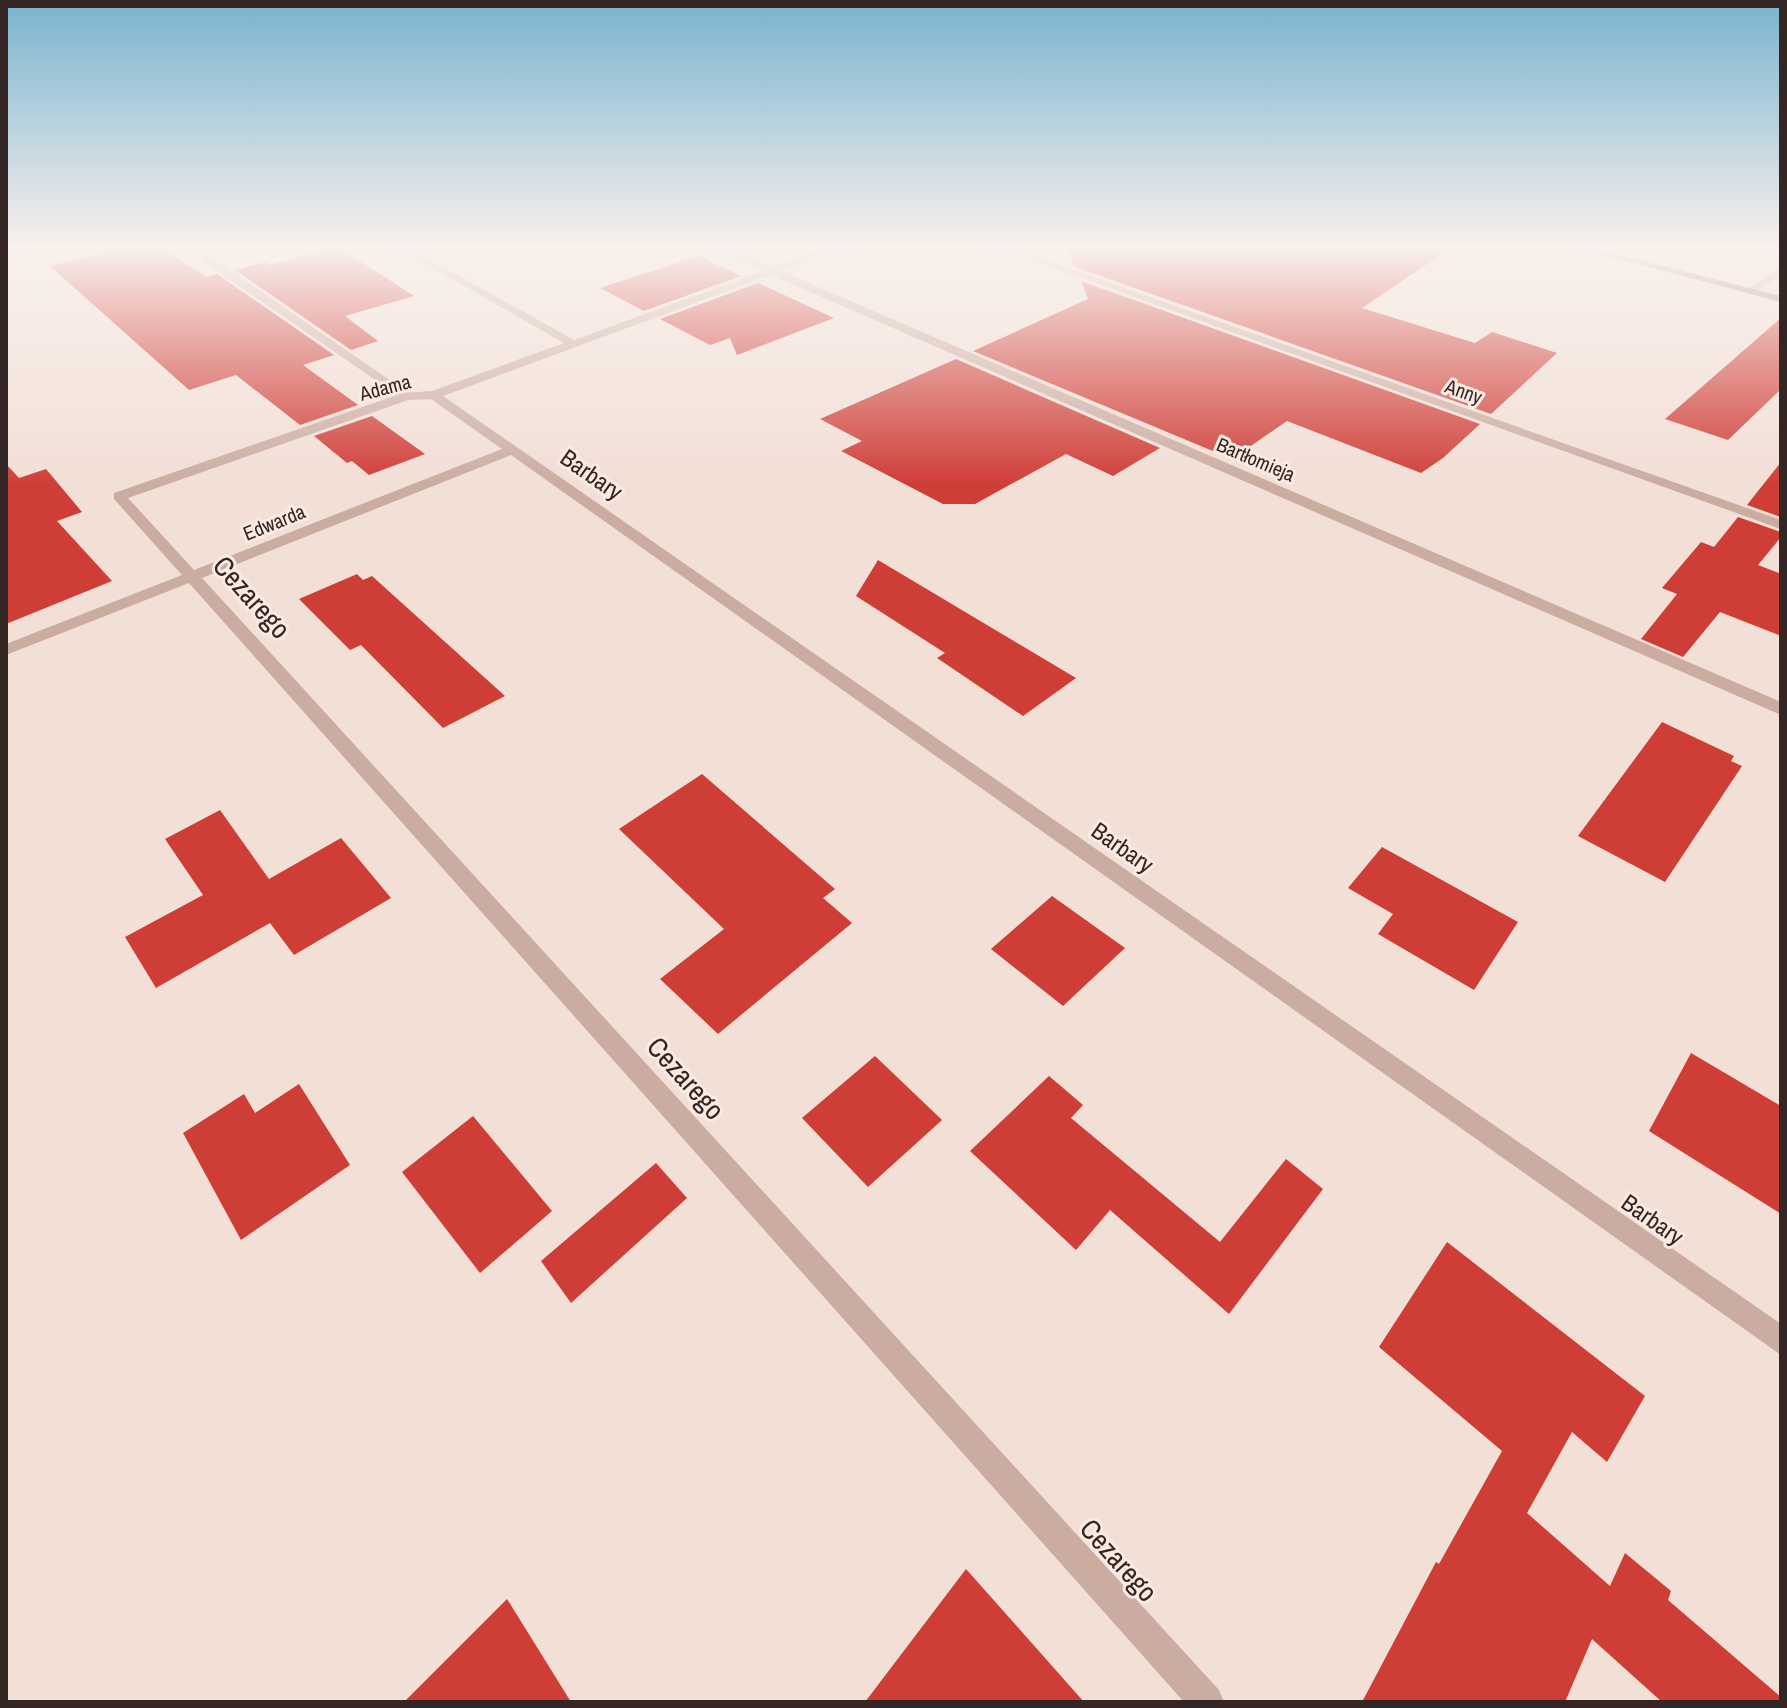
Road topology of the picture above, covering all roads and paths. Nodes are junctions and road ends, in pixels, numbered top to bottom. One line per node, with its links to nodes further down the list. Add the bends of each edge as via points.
1 (304, 326): 8 (street)
2 (541, 326): 6 (street)
3 (620, 326): 6 (street, Adama)
4 (898, 326): 14 (street, Bartłomieja)
5 (1221, 326): 11 (street, Anny)
6 (572, 343): 7 (street, Adama)
7 (434, 395): 8 (street, Adama); 9 (street, Barbary)
8 (407, 396): 10 (street, Adama)
9 (512, 450): 12 (street, Edwarda); 15 (street, Barbary)
10 (119, 496): 12 (street, Cezarego)
11 (1781, 525)
12 (193, 576): 13 (street, Edwarda); 16 (street, Cezarego)
13 (6, 650)
14 (1781, 709)
15 (1781, 1341)
16 (1207, 1702)

